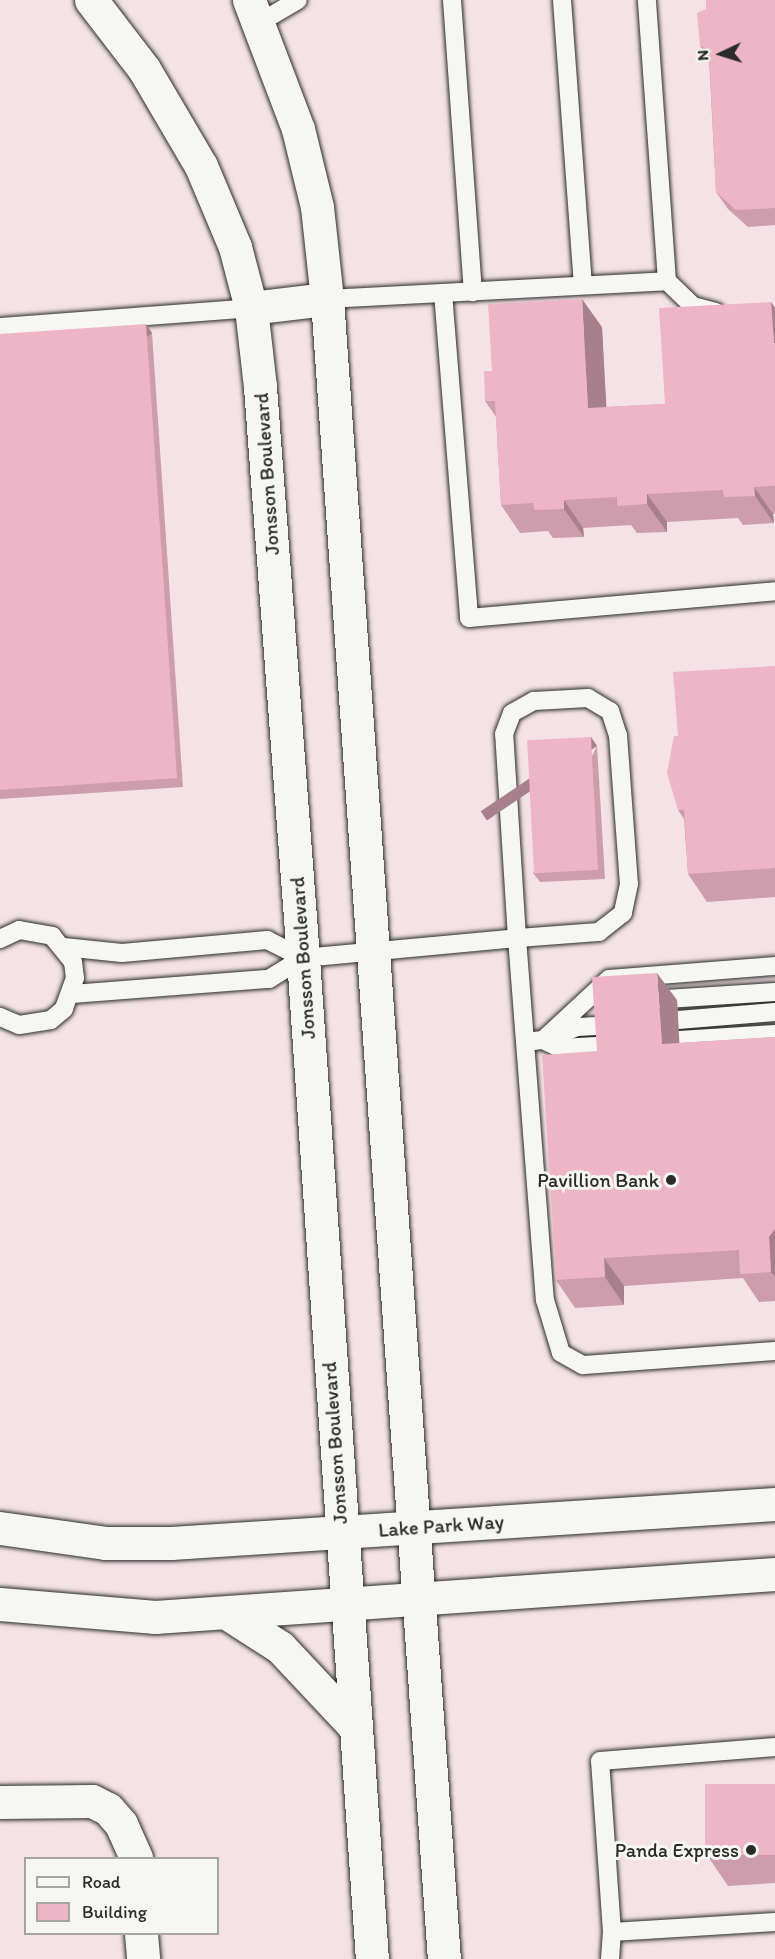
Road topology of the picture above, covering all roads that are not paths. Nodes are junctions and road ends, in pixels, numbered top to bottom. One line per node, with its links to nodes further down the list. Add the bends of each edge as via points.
1 (91, 0): 12 (street, Jonsson Boulevard, via 144,69 201,166 235,247)
2 (298, 0): 6 (lane)
3 (452, 0): 9 (lane)
4 (562, 0): 8 (lane)
5 (647, 0): 7 (lane)
6 (254, 11): 11 (street, via 298,129 316,207)
7 (667, 281): 8 (lane); 13 (lane, via 693,306)
8 (583, 284): 9 (lane)
9 (473, 292): 10 (lane)
10 (442, 293): 11 (lane); 15 (lane, via 469,618)
11 (327, 300): 12 (street); 19 (street)
12 (251, 308): 14 (lane); 20 (street, Jonsson Boulevard)
13 (731, 314)
14 (0, 327)
15 (775, 591)
16 (517, 938): 16 (lane, via 599,932 623,913 629,884 618,735 610,711 588,698 534,701 512,713 504,734); 19 (lane); 31 (lane)
17 (0, 939): 18 (lane, via 19,930 36,930 52,936)
18 (64, 947): 20 (lane, via 122,953 267,940); 23 (lane, via 73,962)
19 (372, 950): 20 (lane); 38 (street)
20 (303, 958): 23 (lane, via 269,979); 39 (street, Jonsson Boulevard)
21 (775, 966): 31 (lane, via 609,979)
22 (775, 992): 24 (lane)
23 (72, 994): 27 (lane, via 51,1020 36,1025 19,1025)
24 (633, 1001)
25 (609, 1003): 31 (lane)
26 (775, 1012): 28 (lane)
27 (0, 1017)
28 (678, 1020)
29 (613, 1025): 31 (lane, via 577,1027)
30 (775, 1034): 32 (lane)
31 (534, 1041): 33 (lane, via 560,1048); 34 (lane); 35 (lane, via 545,1300 561,1353 584,1365)
32 (680, 1041)
33 (614, 1045)
34 (572, 1067)
35 (775, 1351)
36 (775, 1504): 38 (street, Lake Park Way)
37 (0, 1528): 39 (street, Lake Park Way, via 105,1543)
38 (414, 1528): 39 (street, Lake Park Way); 41 (street)
39 (341, 1533): 42 (street, Jonsson Boulevard)
40 (775, 1574): 41 (street)
41 (418, 1598): 42 (street); 54 (street)
42 (347, 1603): 44 (street); 45 (street, Jonsson Boulevard)
43 (0, 1604): 44 (street, via 155,1617)
44 (227, 1613): 45 (street, via 280,1647)
45 (355, 1727): 53 (street, Jonsson Boulevard)
46 (775, 1747): 50 (lane, via 600,1761)
47 (0, 1802): 48 (street, via 64,1798 92,1801 108,1809 121,1824)
48 (136, 1857)
49 (775, 1922): 50 (lane)
50 (612, 1932): 55 (lane)
51 (141, 1935): 52 (street)
52 (143, 1959)
53 (372, 1959)
54 (444, 1959)
55 (610, 1959)

